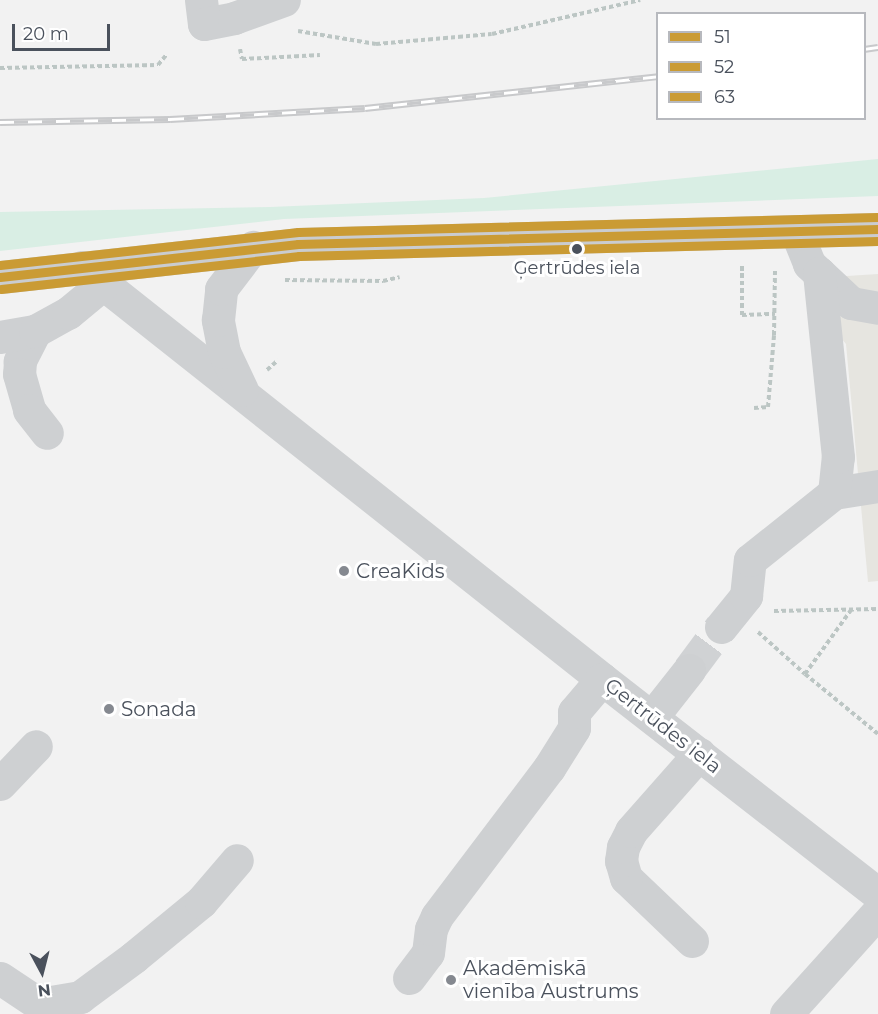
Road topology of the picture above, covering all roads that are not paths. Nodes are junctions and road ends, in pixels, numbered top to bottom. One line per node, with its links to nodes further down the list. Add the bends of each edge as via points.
1 (202, 12): 2 (street, via 234,18)
2 (288, 15)
3 (878, 229): 4 (main road)
4 (796, 231): 5 (main road); 6 (street, via 809,264)
5 (254, 247): 7 (main road); 12 (street, via 221,289 218,320 224,352)
6 (819, 273): 9 (street, via 851,303); 15 (street, via 838,457)
7 (92, 276): 8 (main road); 10 (street, via 68,314); 12 (street, Ģertrūdes iela)
8 (0, 277)
9 (878, 308)
10 (35, 331): 11 (street); 13 (street, via 20,361 19,374 29,410)
11 (0, 337)
12 (244, 394): 18 (street, Ģertrūdes iela)
13 (47, 433)
14 (878, 486): 15 (street)
15 (834, 493): 16 (street, via 750,560 746,596)
16 (730, 617)
17 (689, 670): 19 (street)
18 (602, 679): 19 (street, Ģertrūdes iela); 27 (street, via 574,712 574,728 549,768 437,916 428,953)
19 (652, 717): 21 (street, Ģertrūdes iela)
20 (36, 746): 22 (street)
21 (699, 754): 24 (street, Ģertrūdes iela); 25 (street, via 632,831 621,861 626,878)
22 (0, 784)
23 (237, 860): 26 (street, via 201,902 80,997 39,1004)
24 (876, 894): 29 (street)
25 (692, 941)
26 (0, 978): 28 (street, via 4,991)
27 (409, 978)
28 (0, 1010)
29 (786, 1014)

